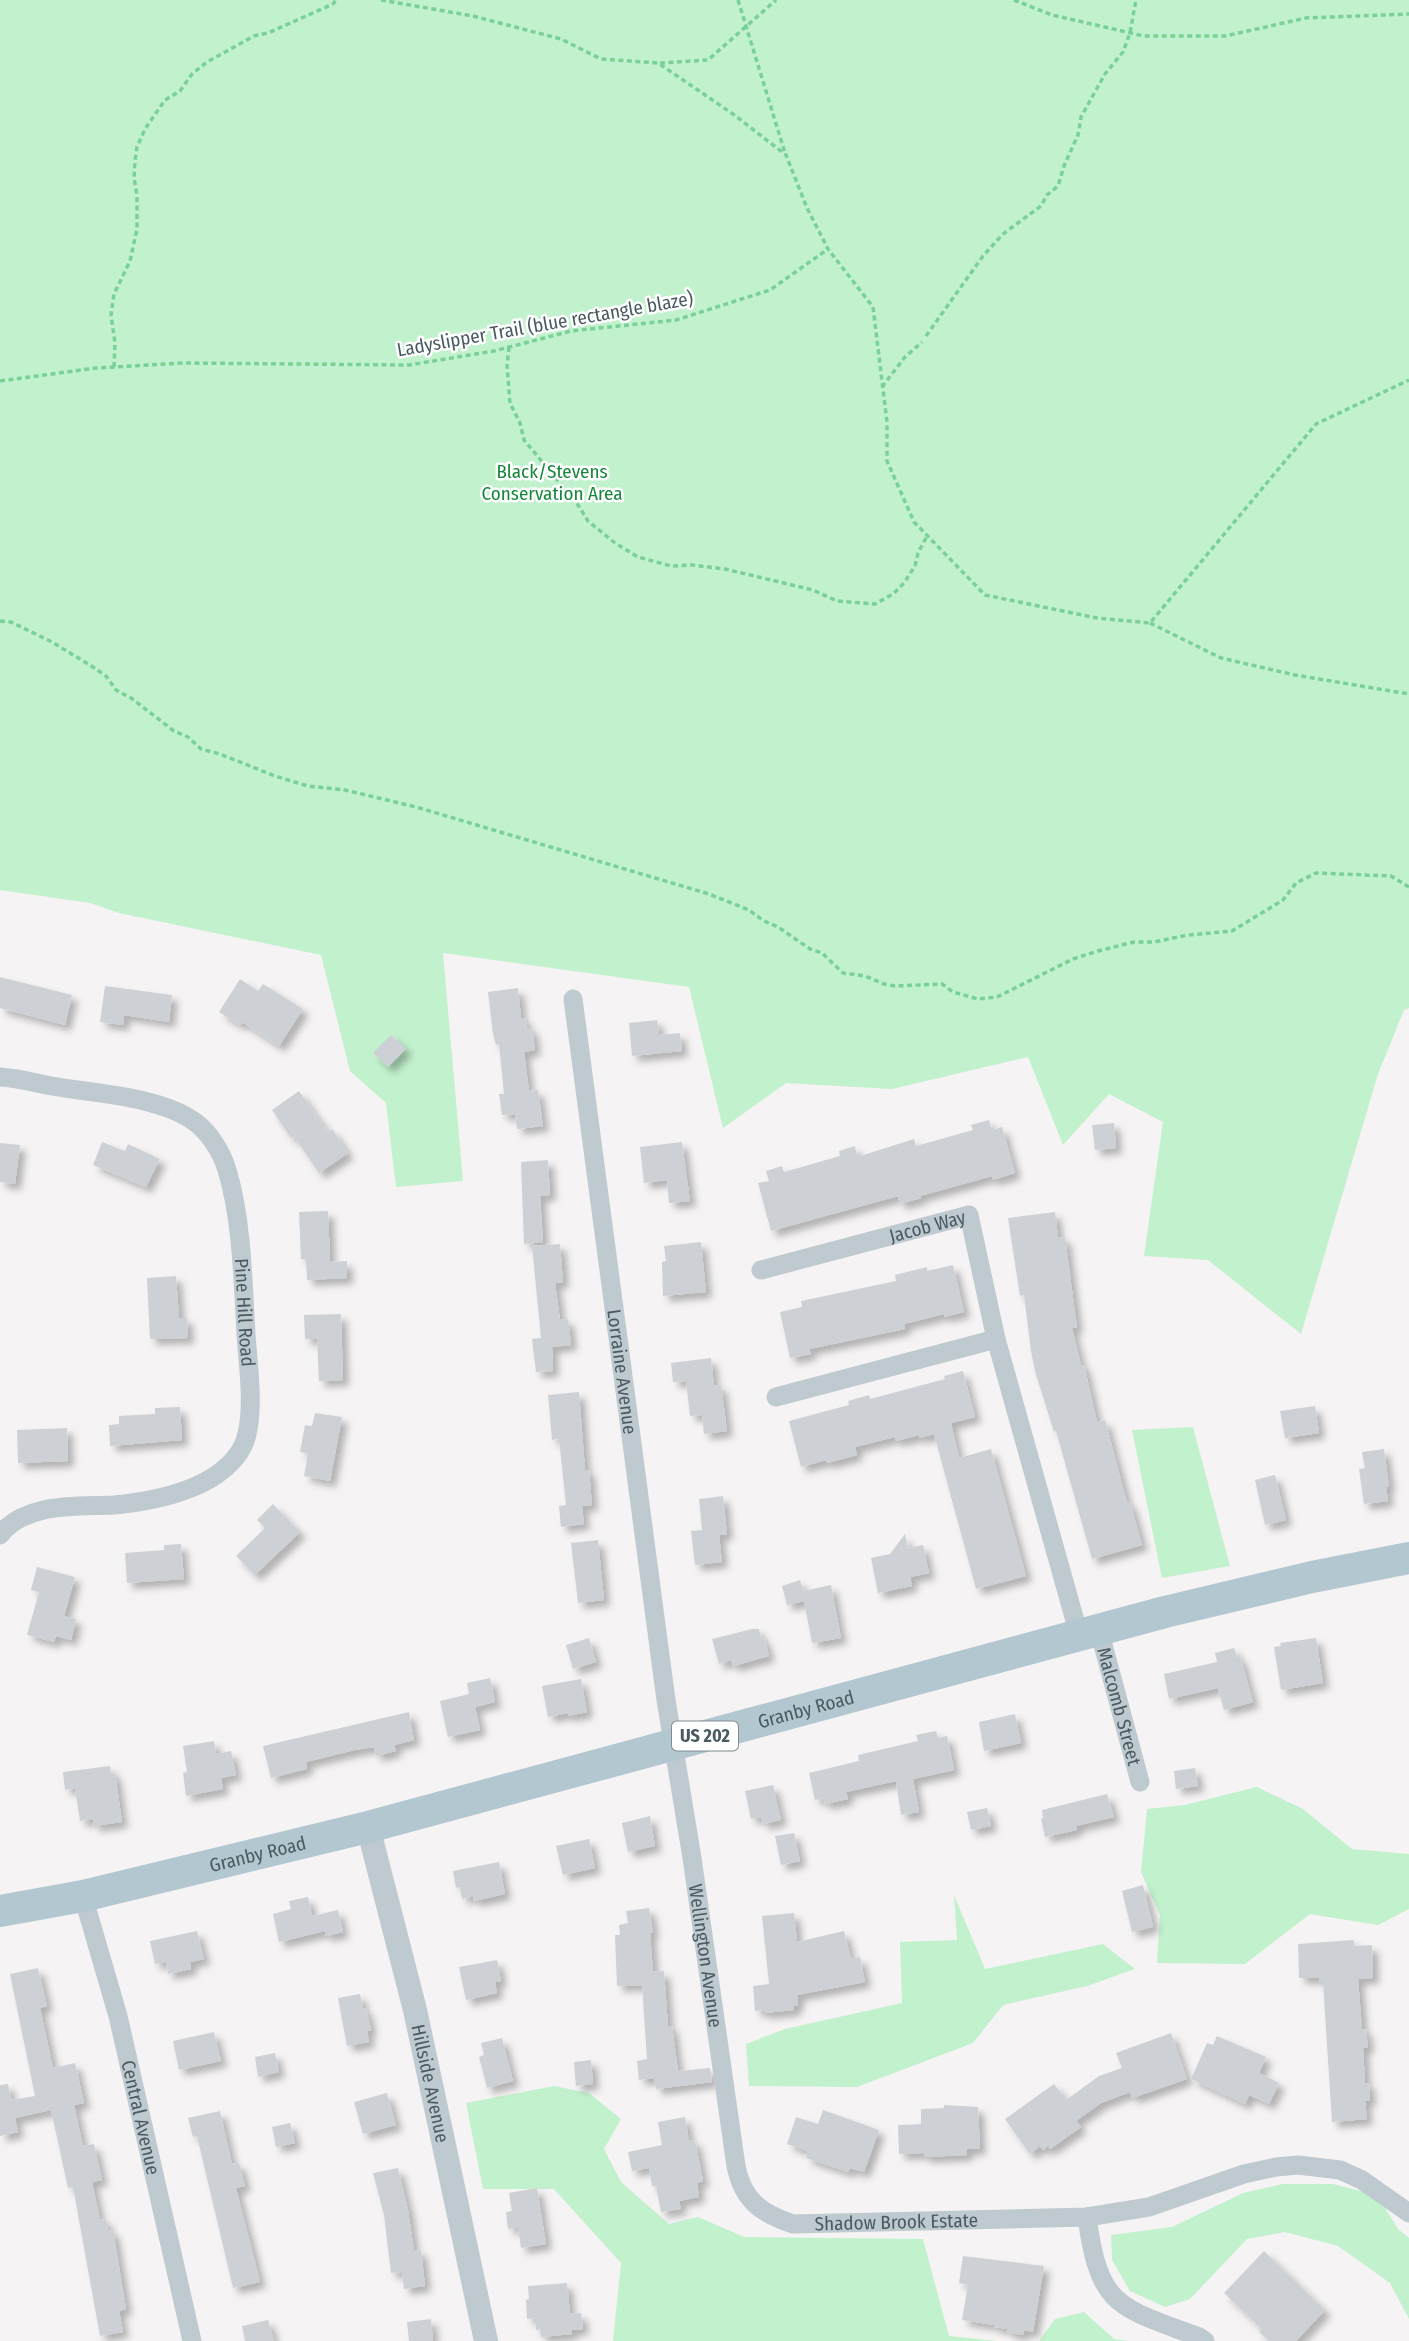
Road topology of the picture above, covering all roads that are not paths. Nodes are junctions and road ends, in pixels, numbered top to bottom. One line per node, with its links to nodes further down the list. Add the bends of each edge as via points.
1 (573, 999): 9 (street, Lorraine Avenue)
2 (0, 1077): 6 (street, Pine Hill Road, via 158,1106 178,1112 206,1132 222,1156 234,1201 249,1375 242,1450 213,1478 152,1499 48,1510 19,1518)
3 (761, 1270): 4 (street, Jacob Way, via 969,1215)
4 (996, 1339): 5 (street); 8 (street, Jacob Way)
5 (776, 1397)
6 (0, 1535)
7 (1409, 1558): 8 (main road, Granby Road / US 202, via 1243,1592)
8 (1089, 1632): 9 (main road, Granby Road / US 202); 10 (street, Malcomb Street)
9 (673, 1745): 11 (main road, Granby Road / US 202); 14 (street, Wellington Avenue)
10 (1140, 1782)
11 (368, 1827): 12 (main road, Granby Road / US 202); 18 (street, Hillside Avenue, via 415,2010)
12 (83, 1896): 13 (main road, Granby Road / US 202); 17 (street, Central Avenue, via 118,2016)
13 (0, 1911)
14 (736, 2166): 16 (street, Shadow Brook Estate, via 743,2191 754,2204 793,2224)
15 (1409, 2213): 16 (street, Shadow Brook Estate, via 1340,2170 1298,2165 1244,2174 1149,2207)
16 (1087, 2217): 19 (street, via 1098,2273 1117,2301 1137,2314)
17 (192, 2341)
18 (486, 2341)
19 (1205, 2341)

